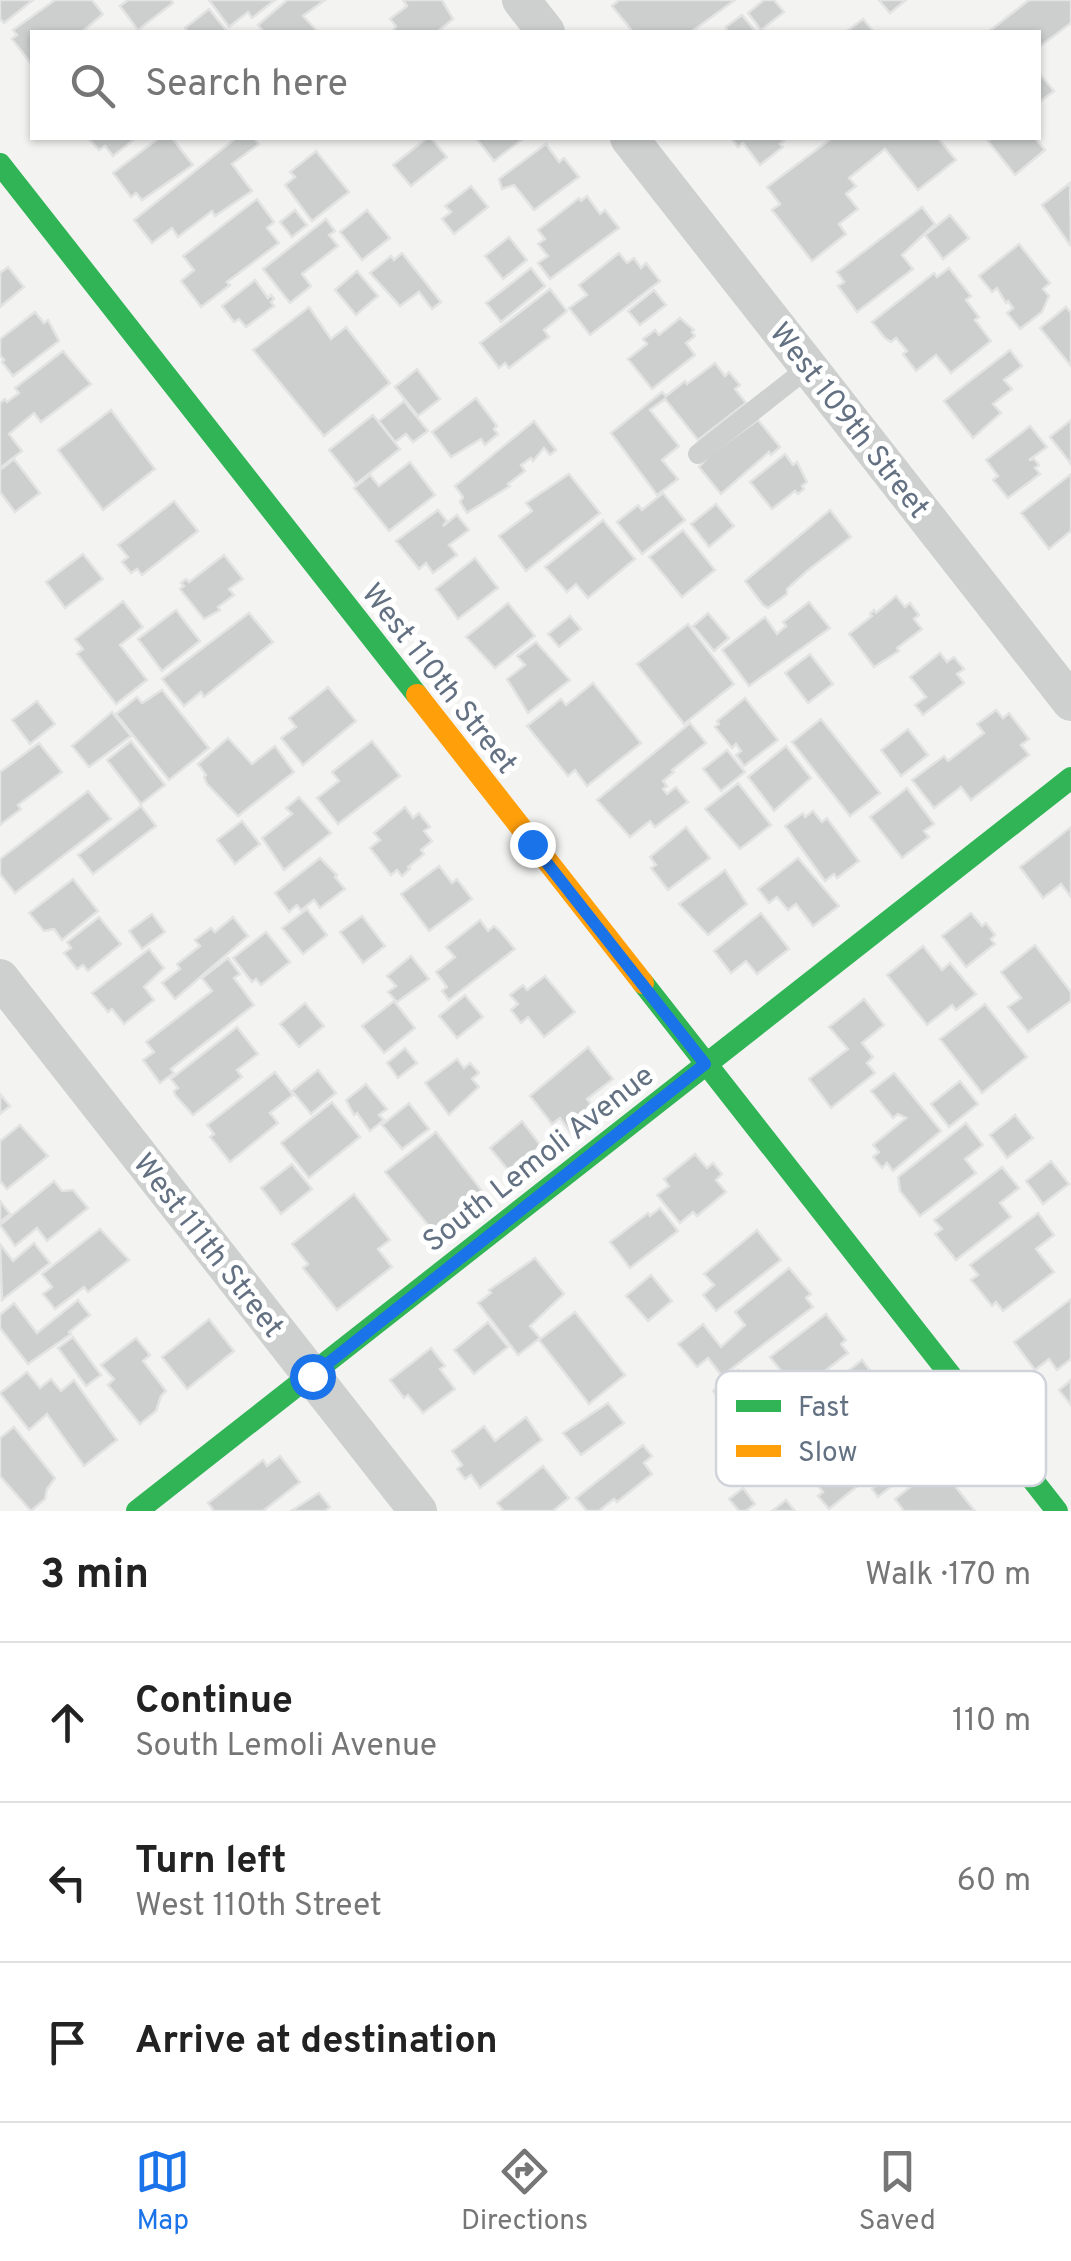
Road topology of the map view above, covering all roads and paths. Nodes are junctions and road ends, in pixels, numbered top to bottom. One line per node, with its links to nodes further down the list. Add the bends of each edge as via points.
1 (521, 0): 2 (street)
2 (544, 30)
3 (631, 140): 5 (street, West 109th Street)
4 (0, 164): 10 (street, West 110th Street)
5 (808, 367): 6 (lane); 7 (street, West 109th Street)
6 (698, 454)
7 (1071, 702)
8 (1071, 778): 10 (street, South Lemoli Avenue)
9 (0, 978): 12 (street, West 111th Street)
10 (705, 1064): 11 (street, West 110th Street); 12 (street, South Lemoli Avenue)
11 (947, 1371)
12 (312, 1376): 14 (street, South Lemoli Avenue); 15 (street, West 111th Street)
13 (1037, 1486): 16 (street, West 110th Street)
14 (136, 1511)
15 (418, 1511)
16 (1057, 1511)

